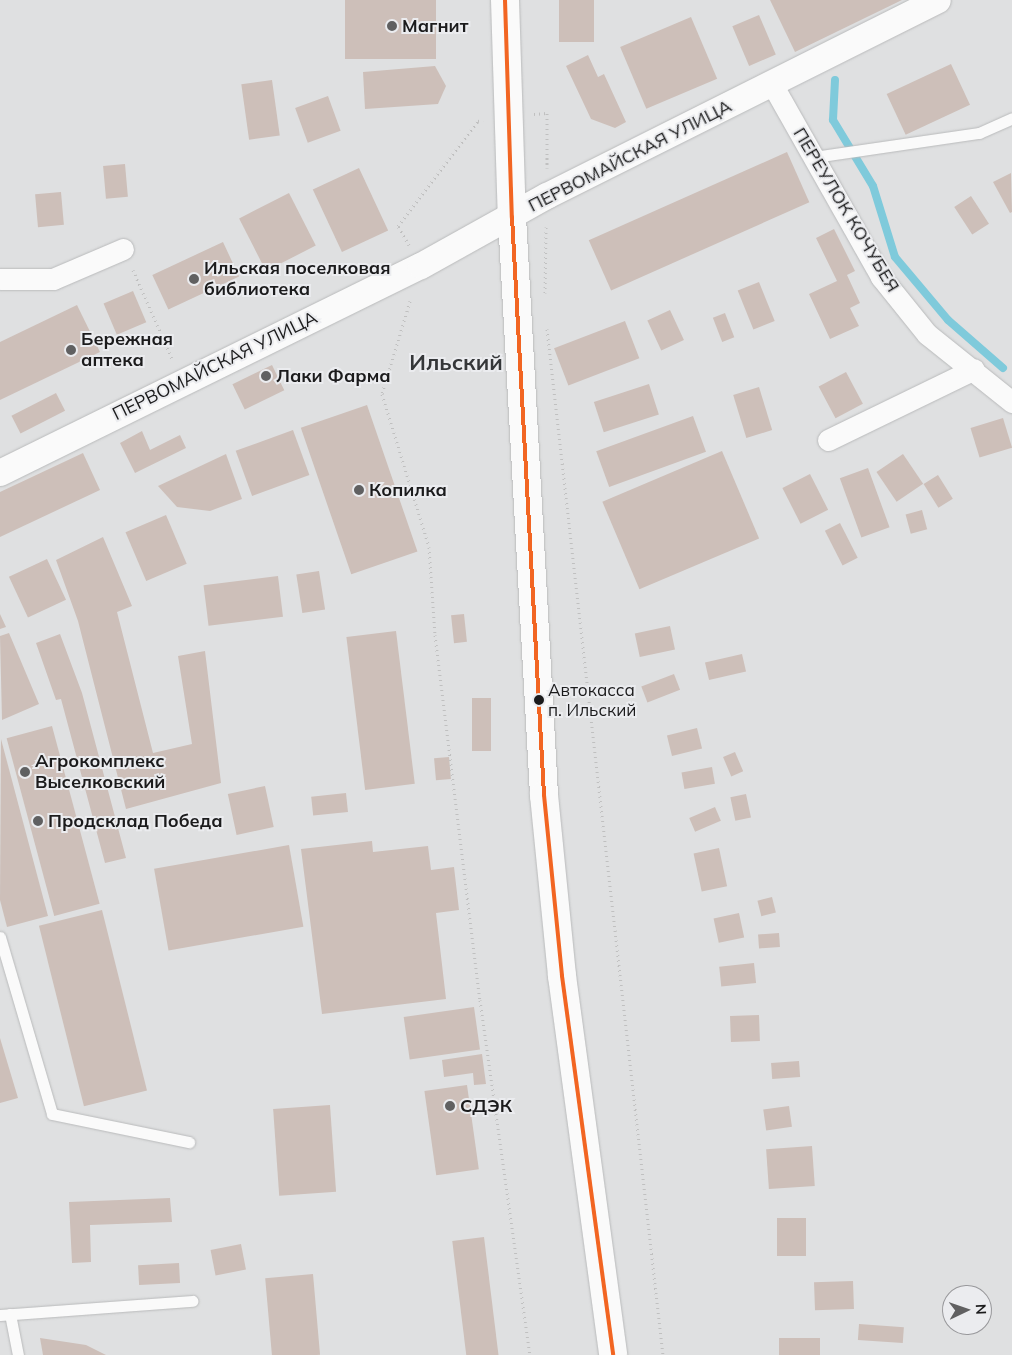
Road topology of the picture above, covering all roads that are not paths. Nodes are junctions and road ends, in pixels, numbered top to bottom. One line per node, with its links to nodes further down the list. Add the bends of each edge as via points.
1 (505, 0): 6 (highway)
2 (938, 0): 3 (street, ПЕРВОМАЙСКАЯ УЛИЦА)
3 (772, 84): 5 (street, ПЕРЕУЛОК КОЧУБЕЯ); 6 (street, ПЕРВОМАЙСКАЯ УЛИЦА, via 547,196)
4 (1012, 118): 5 (lane, via 979,133)
5 (814, 157): 9 (street, ПЕРЕУЛОК КОЧУБЕЯ, via 882,277 927,334)
6 (512, 217): 13 (street, ПЕРВОМАЙСКАЯ УЛИЦА, via 421,266); 19 (highway, via 544,795 562,976)
7 (123, 249): 8 (street, via 53,279)
8 (0, 279)
9 (974, 369): 10 (street, ПЕРЕУЛОК КОЧУБЕЯ); 12 (street)
10 (1004, 382): 11 (street, ПЕРЕУЛОК КОЧУБЕЯ)
11 (1012, 402)
12 (828, 440)
13 (0, 473)
14 (0, 937): 15 (lane, via 52,1114)
15 (189, 1142)
16 (192, 1301): 17 (lane)
17 (5, 1315): 18 (lane)
18 (18, 1355)
19 (613, 1355)

